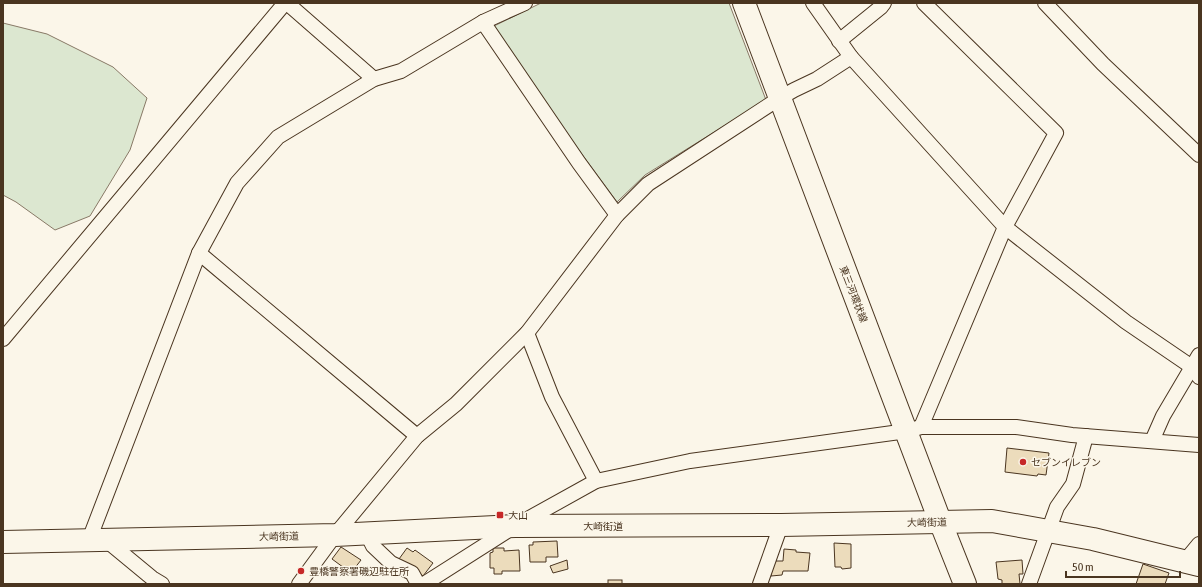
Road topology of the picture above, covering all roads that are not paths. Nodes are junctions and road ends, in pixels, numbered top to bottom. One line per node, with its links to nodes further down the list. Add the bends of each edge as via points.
1 (286, 3): 11 (street); 18 (street)
2 (525, 3): 8 (street)
3 (744, 3): 12 (main road, 東三河環状線)
4 (813, 3): 9 (street)
5 (884, 3): 9 (street)
6 (924, 3): 15 (street, via 1056,133)
7 (1045, 3): 13 (street, via 1103,64)
8 (483, 22): 11 (street, via 401,71); 14 (street)
9 (839, 41): 10 (street)
10 (851, 57): 12 (street, via 817,79); 15 (street)
11 (374, 79): 16 (street, via 278,137 237,183)
12 (780, 98): 14 (street, via 648,184); 21 (main road, 東三河環状線)
13 (1199, 155)
14 (617, 214): 17 (street)
15 (1005, 227): 20 (street, via 1126,322); 21 (street)
16 (199, 253): 22 (street); 33 (street)
17 (526, 333): 22 (street, via 456,404); 26 (street, via 552,397)
18 (3, 339)
19 (1199, 355): 20 (street)
20 (1195, 372): 24 (street, via 1163,416)
21 (914, 429): 23 (street, via 1016,427); 26 (street, via 690,461); 27 (main road, 東三河環状線)
22 (417, 436): 32 (street)
23 (1086, 436): 24 (street); 30 (street, via 1073,484 1057,507)
24 (1152, 441): 25 (street)
25 (1199, 445)
26 (596, 481): 29 (street)
27 (940, 521): 28 (main road, 大崎街道); 30 (main road, 大崎街道, via 992,521); 42 (main road, 東三河環状線)
28 (781, 525): 29 (main road, 大崎街道); 41 (street)
29 (515, 526): 31 (main road, 大崎街道); 40 (street)
30 (1048, 531): 36 (main road, 大崎街道); 43 (street)
31 (367, 534): 32 (main road, 大崎街道); 39 (street, via 373,546 391,563 412,573)
32 (335, 535): 33 (main road, 大崎街道); 38 (street)
33 (97, 540): 34 (main road, 大崎街道); 37 (street)
34 (3, 542)
35 (1199, 544): 36 (street)
36 (1192, 563)
37 (162, 584)
38 (299, 584)
39 (418, 584)
40 (424, 584)
41 (760, 584)
42 (966, 584)
43 (1029, 584)

